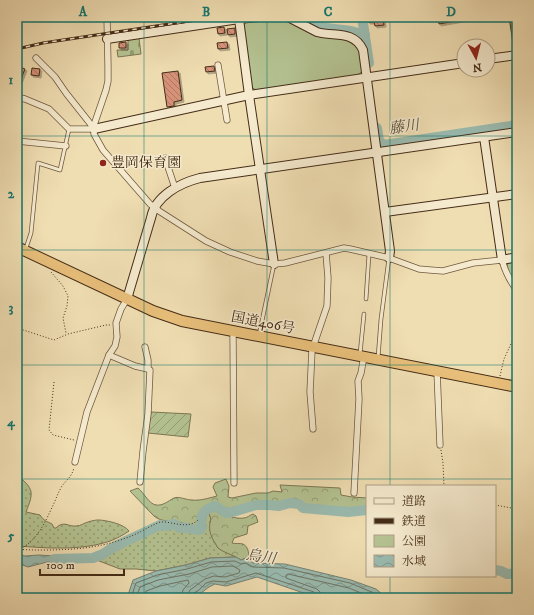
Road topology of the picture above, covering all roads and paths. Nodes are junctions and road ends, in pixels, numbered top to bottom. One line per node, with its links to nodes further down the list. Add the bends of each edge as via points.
1 (107, 17): 5 (street)
2 (259, 17): 4 (street)
3 (288, 17): 11 (street, via 322,34 345,36 357,41 363,50)
4 (239, 19): 5 (street); 12 (street)
5 (107, 39): 17 (street, via 108,81)
6 (517, 55): 8 (street)
7 (36, 58): 17 (street, via 55,77)
8 (496, 59)
9 (456, 64): 11 (street)
10 (218, 65): 14 (street)
11 (367, 78): 12 (street); 22 (street)
12 (249, 95): 14 (street); 24 (street)
13 (17, 97): 16 (street, via 49,109)
14 (224, 101): 15 (street); 17 (street)
15 (227, 120)
16 (70, 129): 17 (street); 21 (lane)
17 (94, 129): 28 (street, via 103,150)
18 (517, 132): 19 (street)
19 (484, 137): 22 (street); 27 (street)
20 (17, 141): 21 (street)
21 (66, 146): 30 (lane, via 60,170 38,163 31,233)
22 (377, 152): 24 (street); 29 (street)
23 (165, 158): 25 (street)
24 (260, 169): 25 (street, via 200,178); 37 (street)
25 (175, 188): 28 (street)
26 (517, 194): 27 (street)
27 (493, 198): 29 (street); 35 (street)
28 (154, 208): 37 (street, via 206,241 230,252); 39 (street)
29 (385, 212): 34 (street)
30 (21, 248): 36 (highway, 国道406号)
31 (326, 253): 32 (street, via 344,248); 37 (street); 48 (street, via 327,306)
32 (369, 254): 34 (street); 40 (lane)
33 (517, 257): 35 (street)
34 (389, 258): 35 (street, via 419,269 444,271 473,263); 52 (lane)
35 (502, 260): 38 (street, via 506,273)
36 (49, 262): 39 (highway, 国道406号); 46 (path, via 50,270 68,296 62,318)
37 (274, 264): 47 (lane)
38 (517, 290)
39 (127, 299): 42 (street); 44 (highway, 国道406号, via 168,317)
40 (366, 299)
41 (364, 314): 51 (lane)
42 (116, 325): 46 (path); 50 (street, via 116,341)
43 (17, 328): 46 (path, via 54,340)
44 (233, 331): 47 (highway, 国道406号); 63 (street)
45 (517, 331): 56 (path, via 504,359)
46 (67, 334)
47 (258, 336): 48 (highway, 国道406号)
48 (313, 346): 51 (highway, 国道406号); 58 (street, via 310,392)
49 (145, 347): 53 (street)
50 (109, 355): 53 (street); 59 (street, via 87,412)
51 (362, 356): 52 (highway, 国道406号); 65 (street, via 358,381)
52 (378, 359): 54 (highway, 国道406号)
53 (148, 369): 62 (street, via 148,414)
54 (437, 370): 56 (highway, 国道406号); 60 (street)
55 (54, 382): 59 (path, via 49,430 53,435)
56 (498, 382): 57 (highway, 国道406号)
57 (517, 387)
58 (312, 429)
59 (80, 441): 61 (street)
60 (440, 445): 64 (path)
61 (75, 462): 70 (path, via 72,475 62,486 45,522 35,538)
62 (140, 482)
63 (234, 483)
64 (444, 485)
65 (354, 493)
66 (496, 505): 67 (path)
67 (517, 509)
68 (198, 520): 70 (path, via 191,525 160,522 128,538 95,547)
69 (17, 549): 70 (path)
70 (21, 550)

